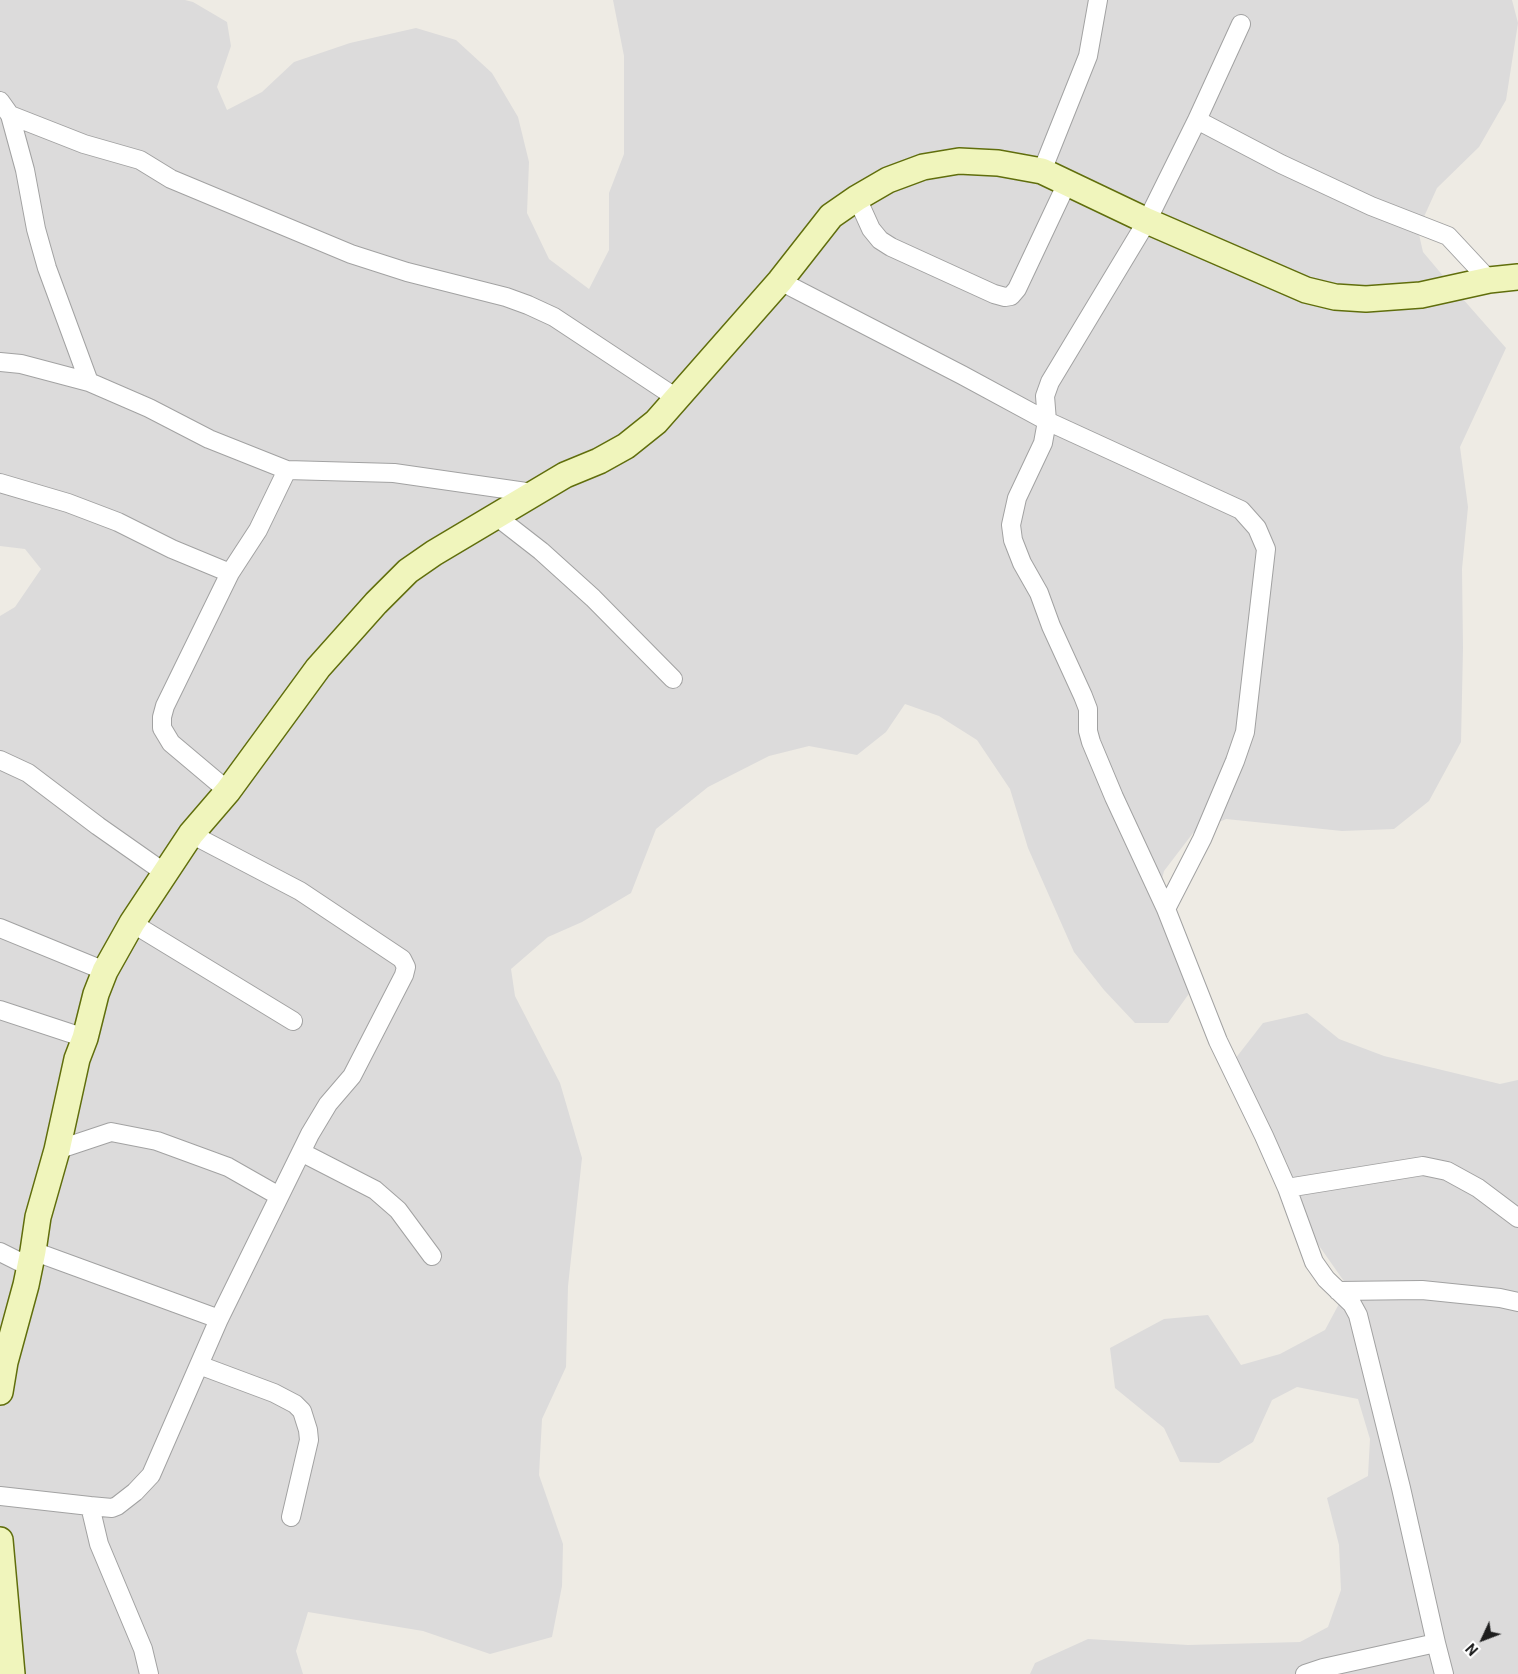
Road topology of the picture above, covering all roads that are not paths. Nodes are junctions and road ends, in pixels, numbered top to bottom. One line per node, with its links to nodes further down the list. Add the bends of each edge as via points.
1 (1098, 0): 6 (street, via 1088,56)
2 (1241, 24): 5 (street)
3 (0, 101): 4 (street)
4 (10, 115): 14 (street, via 38,237); 15 (street, via 84,144 140,160 171,179 360,257 528,305 554,317)
5 (1197, 120): 9 (street); 11 (street, via 1371,206 1448,236)
6 (1042, 171): 7 (street); 8 (street, via 998,164 959,162 932,165 888,180)
7 (1067, 183): 8 (street, via 1016,289 1011,296 1005,297 891,248 871,229); 9 (street)
8 (856, 198): 12 (street, via 831,216)
9 (1147, 221): 11 (street, via 1306,290 1334,297 1366,299 1421,295); 16 (street, via 1050,382 1045,396)
10 (1518, 277): 11 (street)
11 (1489, 280)
12 (780, 281): 15 (street); 16 (street)
13 (0, 362): 14 (street, via 21,364)
14 (90, 382): 17 (street, via 209,439)
15 (678, 399): 19 (street, via 626,446)
16 (1047, 421): 27 (street, via 1043,444 1017,498 1013,540 1083,696 1088,709 1091,742); 27 (street, via 1240,510 1257,528 1266,549 1245,732 1202,839)
17 (287, 470): 19 (street, via 394,473); 21 (street, via 258,530)
18 (0, 483): 21 (street, via 118,522)
19 (533, 493): 20 (street)
20 (496, 516): 22 (street, via 541,550); 24 (street, via 408,571 318,668)
21 (230, 573): 24 (street, via 162,717 162,728 170,743)
22 (673, 679)
23 (0, 760): 26 (street, via 28,773)
24 (228, 791): 25 (street)
25 (191, 834): 26 (street); 35 (street, via 300,891 402,959 406,967 352,1076 328,1104)
26 (165, 873): 28 (street)
27 (1166, 909): 36 (street, via 1218,1041)
28 (132, 923): 30 (street); 32 (street)
29 (0, 928): 30 (street)
30 (105, 971): 33 (street)
31 (0, 1010): 33 (street)
32 (293, 1021)
33 (85, 1038): 34 (street, via 77,1058)
34 (57, 1150): 37 (street, via 111,1132 158,1141 228,1167); 41 (street, via 38,1217)
35 (301, 1152): 37 (street); 40 (street, via 375,1190 398,1210)
36 (1287, 1188): 38 (street, via 1423,1166 1447,1171 1478,1188); 42 (street, via 1314,1262)
37 (280, 1196): 44 (street)
38 (1518, 1218)
39 (0, 1252): 41 (street)
40 (432, 1256)
41 (31, 1259): 44 (street); 46 (street)
42 (1338, 1291): 43 (street, via 1422,1290); 51 (street, via 1352,1304 1365,1341)
43 (1518, 1302)
44 (219, 1319): 45 (street)
45 (199, 1365): 48 (street, via 151,1475 117,1506); 49 (street, via 274,1393 302,1411 309,1440)
46 (0, 1392)
47 (0, 1496): 48 (street)
48 (90, 1506): 53 (street, via 100,1544)
49 (291, 1517)
50 (0, 1540): 52 (street)
51 (1436, 1644): 54 (street); 55 (street)
52 (12, 1674)
53 (149, 1674)
54 (1305, 1674)
55 (1444, 1674)

